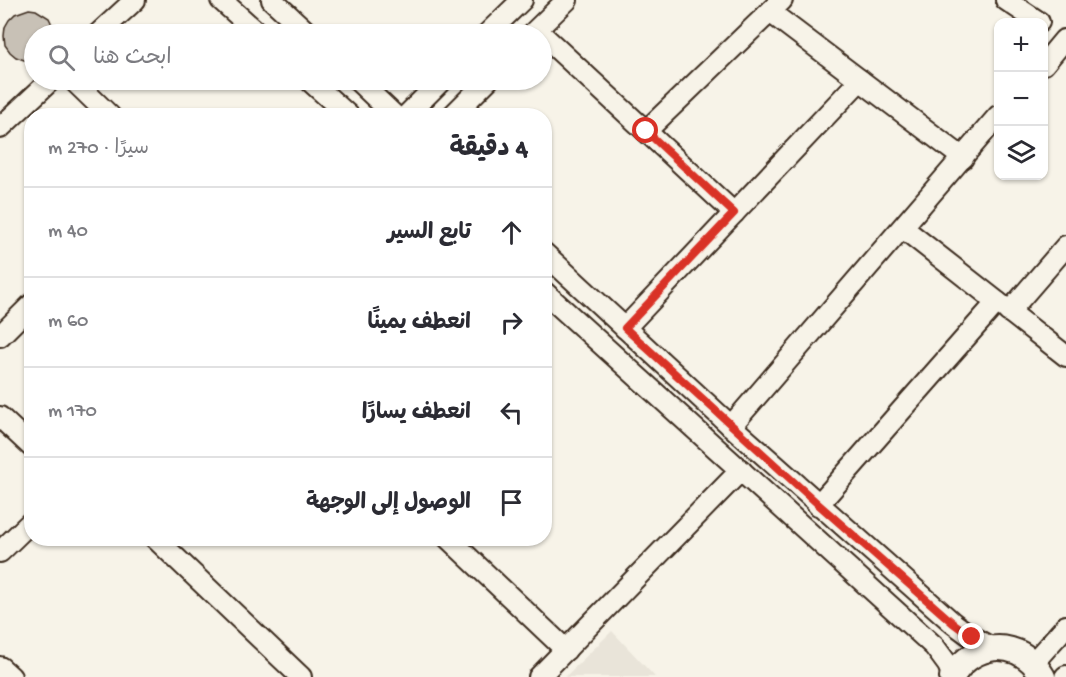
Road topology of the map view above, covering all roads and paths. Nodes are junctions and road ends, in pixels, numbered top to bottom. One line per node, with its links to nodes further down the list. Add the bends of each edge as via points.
1 (135, 0): 9 (street)
2 (221, 0): 10 (street)
3 (522, 0): 12 (street)
4 (567, 0): 13 (street)
5 (1006, 0): 8 (street)
6 (280, 2): 11 (street)
7 (776, 6): 18 (street); 32 (street)
8 (1033, 18)
9 (109, 24)
10 (248, 24)
11 (300, 24)
12 (497, 24)
13 (543, 24)
14 (1048, 29): 15 (street)
15 (1065, 41): 17 (street)
16 (552, 47): 32 (street)
17 (1048, 60)
18 (860, 80): 33 (street); 34 (street)
19 (40, 90): 31 (street)
20 (83, 90): 25 (street)
21 (320, 90): 26 (street)
22 (368, 90): 27 (street)
23 (432, 90): 28 (street)
24 (478, 90): 29 (street)
25 (102, 108)
26 (340, 108)
27 (387, 108)
28 (414, 108)
29 (460, 108)
30 (994, 122): 33 (street)
31 (0, 128)
32 (646, 131): 34 (street)
33 (963, 158): 35 (street)
34 (734, 213): 41 (street)
35 (903, 228): 39 (street); 45 (street)
36 (1066, 246): 39 (street)
37 (552, 260): 41 (street)
38 (552, 299): 47 (street)
39 (1003, 307): 43 (street); 48 (street)
40 (24, 312): 42 (street)
41 (625, 328): 45 (street)
42 (0, 336)
43 (1066, 356)
44 (0, 417): 46 (street)
45 (731, 426): 48 (street)
46 (24, 440)
47 (741, 470): 55 (street); 58 (street, via 934,646)
48 (818, 504): 54 (street, via 953,623)
49 (24, 529): 52 (street)
50 (163, 546): 60 (street)
51 (456, 546): 55 (street)
52 (0, 552)
53 (1066, 626): 57 (street)
54 (992, 648): 57 (main road, via 1021,654); 58 (main road, via 969,657)
55 (566, 650): 61 (street)
56 (0, 667): 59 (street)
57 (1038, 670)
58 (952, 676)
59 (11, 677)
60 (301, 677)
61 (540, 677)

